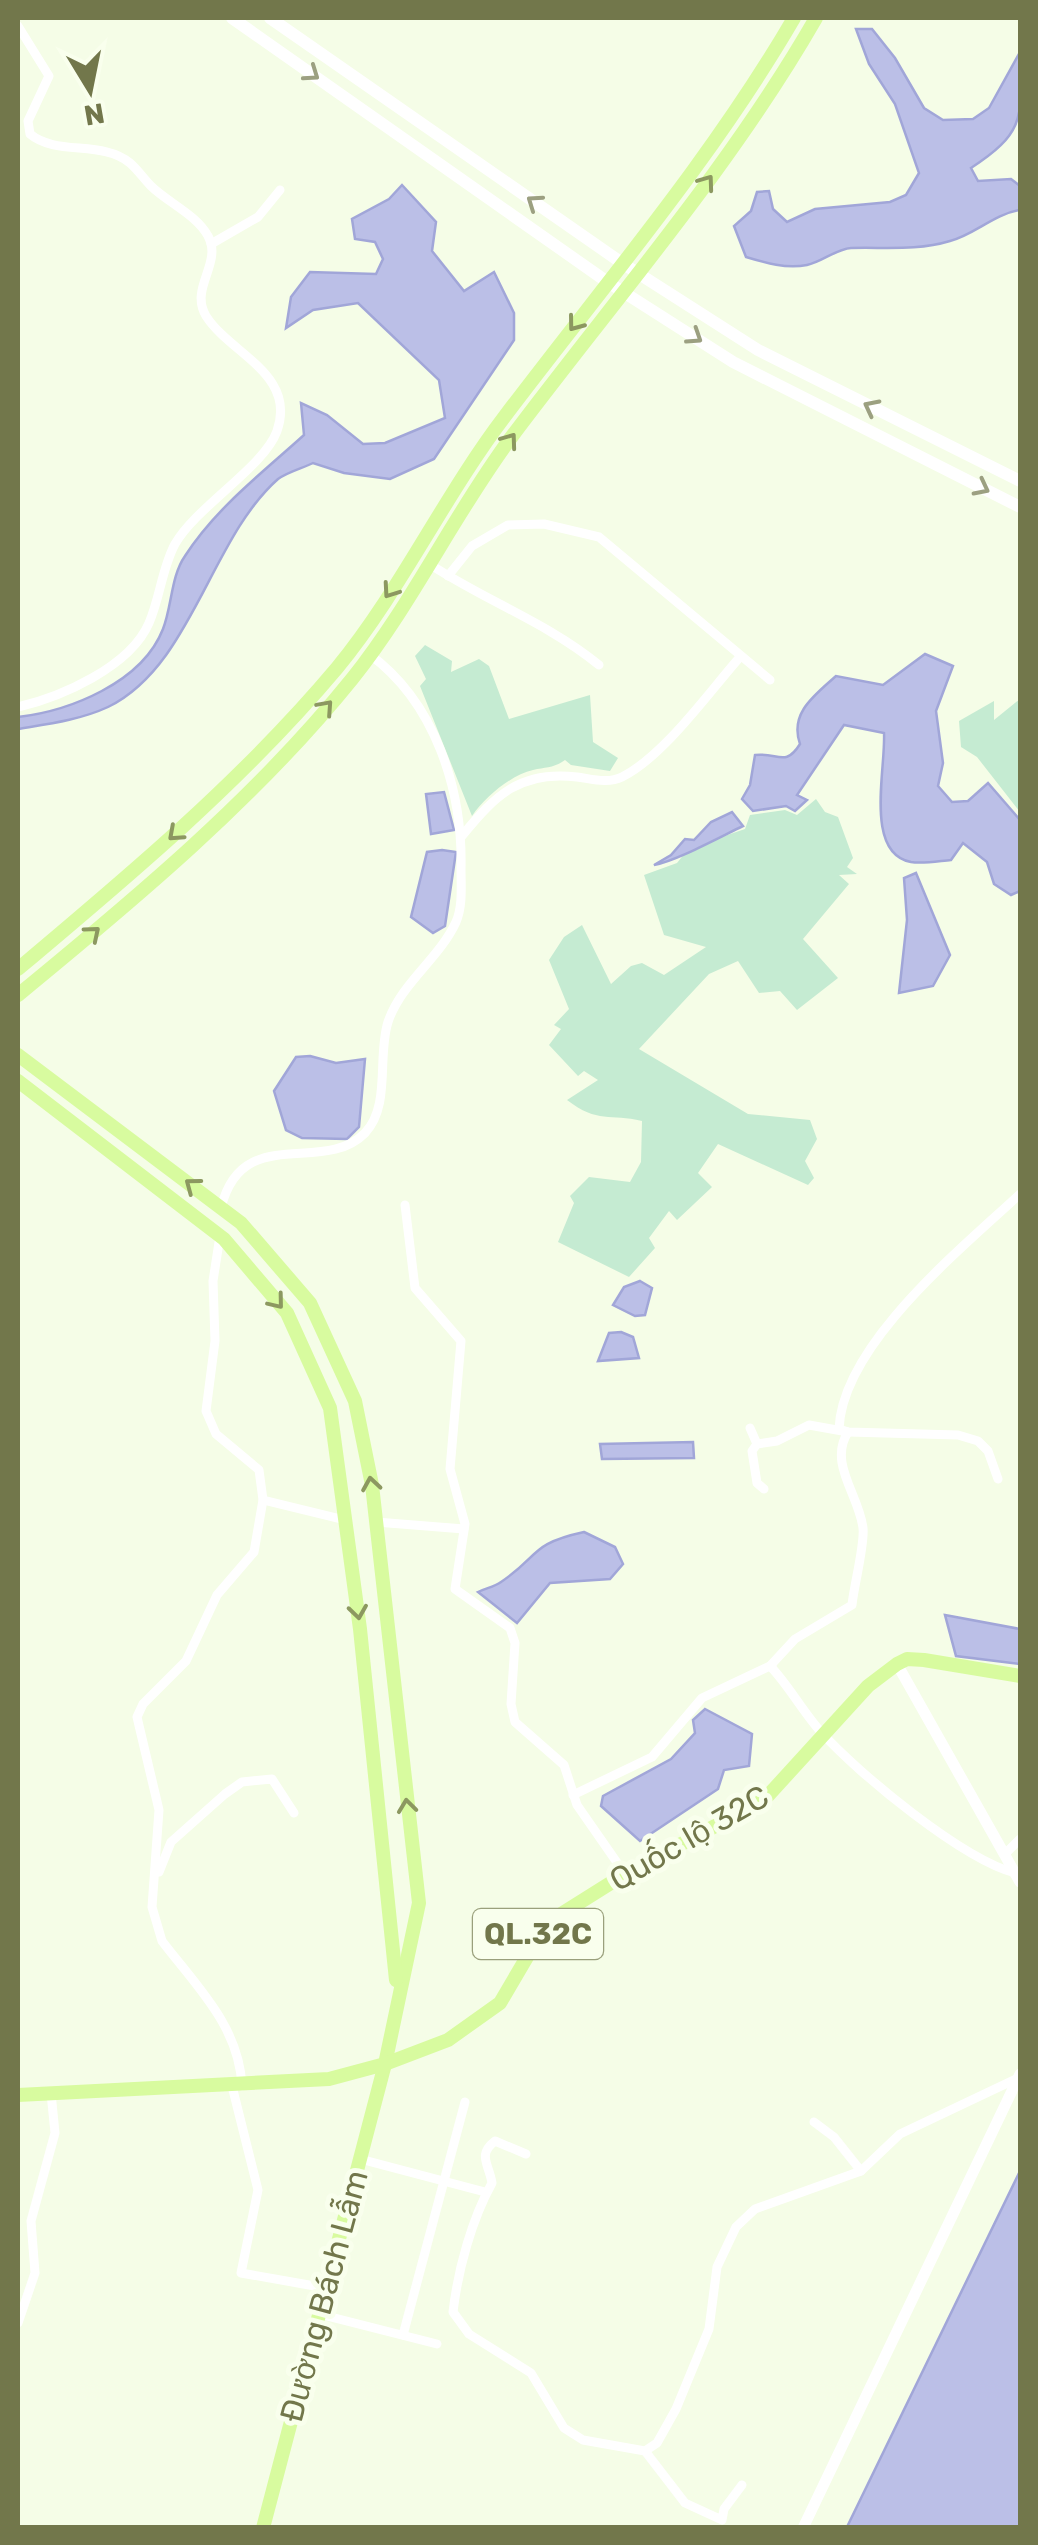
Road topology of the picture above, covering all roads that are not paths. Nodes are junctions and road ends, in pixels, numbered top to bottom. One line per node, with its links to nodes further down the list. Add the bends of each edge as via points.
1 (232, 18): 10 (main road, one-way to 10)
2 (270, 18): 8 (main road, one-way to 2)
3 (794, 18): 8 (main road, via 760,76)
4 (816, 18): 9 (main road, one-way to 4, via 780,81)
5 (18, 26): 7 (street, via 49,76 29,118 30,134 125,160 206,231)
6 (280, 190): 7 (street, via 258,217)
7 (211, 244): 20 (street, via 202,308 273,384 280,409 276,434 180,536 150,622 128,651 58,694)
8 (622, 263): 9 (main road); 10 (main road)
9 (638, 273): 11 (main road); 12 (main road, one-way to 9, via 758,350)
10 (607, 282): 11 (main road); 22 (main road, one-way to 22, via 490,435 338,666 184,828)
11 (623, 292): 13 (main road, one-way to 13, via 733,362); 14 (main road, one-way to 11, via 507,444)
12 (1020, 482)
13 (1020, 507)
14 (430, 564): 15 (street); 16 (main road)
15 (448, 576): 17 (street, via 472,546 508,525 544,524 599,538); 18 (street, via 560,634)
16 (369, 654): 21 (street, via 412,694 432,732); 23 (main road, one-way to 16, via 194,843 281,757)
17 (740, 657): 19 (street); 21 (street, via 629,773 610,782 559,775 520,781 497,795)
18 (599, 666)
19 (770, 680)
20 (18, 707)
21 (462, 836): 28 (street, via 459,912 393,1009 370,1126 343,1147 258,1159 232,1182)
22 (18, 969)
23 (18, 995)
24 (18, 1055): 28 (main road, one-way to 24)
25 (18, 1082): 29 (main road)
26 (1020, 1194): 31 (street, via 913,1294 860,1363 842,1396 839,1428)
27 (406, 1206): 38 (street, via 415,1288 461,1342 450,1469)
28 (221, 1208): 37 (main road, one-way to 28, via 355,1400 310,1302)
29 (220, 1236): 35 (street, via 206,1410 216,1434 256,1463); 36 (main road, one-way to 36, via 287,1313 330,1408)
30 (750, 1428): 32 (street)
31 (848, 1432): 32 (street, via 809,1425); 33 (street, via 967,1437 988,1451); 40 (street, via 840,1444 842,1466 863,1529 852,1605 796,1638)
32 (757, 1444): 34 (street, via 752,1451)
33 (998, 1479)
34 (764, 1490)
35 (263, 1500): 36 (street); 49 (street, via 250,1559 218,1595 186,1660 138,1717 159,1810)
36 (345, 1520): 50 (main road, one-way to 50)
37 (376, 1522): 38 (street); 50 (main road, one-way to 37, via 418,1903)
38 (464, 1529): 43 (street, via 455,1589 513,1632 513,1717 564,1765)
39 (897, 1664): 41 (main road, via 924,1660); 42 (main road, Quốc lộ 32C / QL.32C); 46 (street)
40 (772, 1665): 42 (street); 43 (street, via 702,1698 652,1757)
41 (1020, 1676)
42 (824, 1736): 47 (main road, Quốc lộ 32C / QL.32C, via 764,1800); 48 (street, via 943,1837)
43 (573, 1795): 47 (street)
44 (294, 1813): 49 (street, via 272,1779 242,1782 171,1842)
45 (1020, 1838): 46 (street)
46 (1006, 1853): 48 (street)
47 (624, 1874): 51 (main road, Quốc lộ 32C / QL.32C, via 548,1923 490,2013 448,2040)
48 (1018, 1877)
49 (155, 1880): 53 (street, via 158,1933 233,2036 241,2058)
50 (398, 1990): 51 (main road, Đường Bách Lẫm)
51 (385, 2064): 53 (main road, Quốc lộ 32C / QL.32C, via 329,2079); 59 (main road, Đường Bách Lẫm)
52 (1019, 2076): 60 (street, via 900,2134); 71 (street)
53 (237, 2086): 54 (main road, Quốc lộ 32C / QL.32C); 63 (street, via 258,2190 241,2273)
54 (52, 2092): 55 (main road, Quốc lộ 32C / QL.32C); 65 (street, via 55,2134 31,2221 35,2274)
55 (18, 2095)
56 (465, 2102): 61 (street)
57 (814, 2122): 60 (street)
58 (526, 2154): 62 (street, via 495,2141 486,2148 492,2183)
59 (360, 2159): 61 (street); 63 (main road, Đường Bách Lẫm)
60 (861, 2171): 68 (street, via 755,2208 736,2227 717,2267 709,2329 676,2409)
61 (444, 2182): 62 (street); 66 (street)
62 (485, 2192): 68 (street, via 453,2312 469,2334 531,2373 564,2428 583,2440)
63 (326, 2288): 64 (main road, Đường Bách Lẫm)
64 (320, 2314): 66 (street); 70 (main road, Đường Bách Lẫm)
65 (18, 2324)
66 (403, 2335): 67 (street)
67 (437, 2344)
68 (645, 2451): 69 (street, via 685,2502 716,2518 722,2520)
69 (742, 2486)
70 (263, 2528)
71 (803, 2528)

